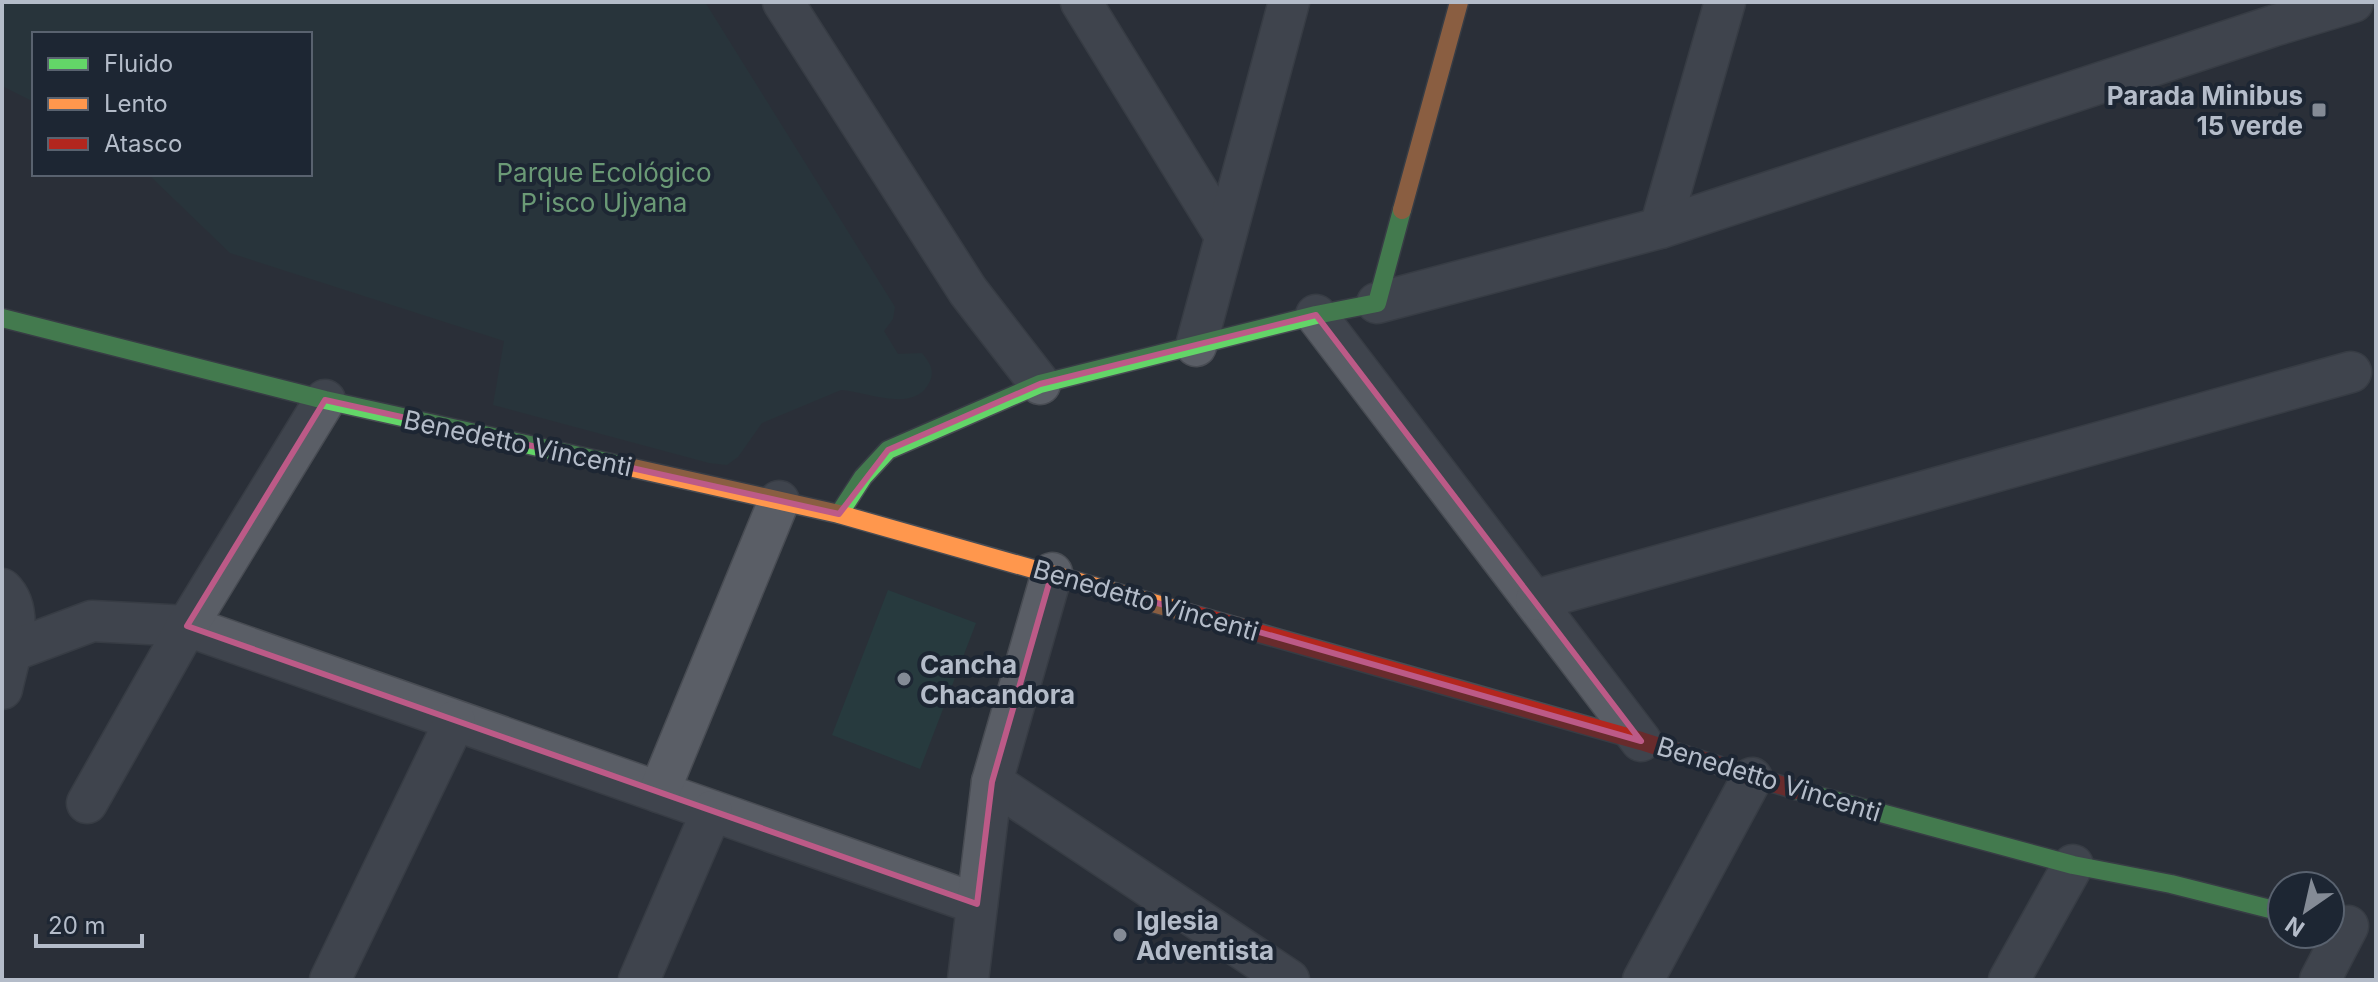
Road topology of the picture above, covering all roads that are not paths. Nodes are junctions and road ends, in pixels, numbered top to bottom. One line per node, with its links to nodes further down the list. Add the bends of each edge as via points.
1 (783, 2): 14 (street, via 968,291)
2 (1081, 2): 8 (street)
3 (1289, 2): 8 (street)
4 (1459, 2): 9 (street)
5 (1725, 2): 7 (street)
6 (2353, 2): 7 (street)
7 (1660, 228): 9 (street)
8 (1224, 234): 12 (street)
9 (1377, 303): 10 (street)
10 (1316, 315): 12 (street); 20 (street)
11 (2, 318): 15 (street, Benedetto Vincenti)
12 (1196, 346): 14 (street)
13 (2351, 372): 20 (street)
14 (1040, 384): 17 (street, via 888,450)
15 (325, 400): 16 (street, Benedetto Vincenti); 21 (street)
16 (779, 501): 17 (street, Benedetto Vincenti); 27 (street)
17 (839, 514): 18 (street, Benedetto Vincenti)
18 (1052, 573): 24 (street, Benedetto Vincenti); 26 (street)
19 (2, 589): 22 (street, via 11,598 16,620)
20 (1536, 600): 24 (street)
21 (187, 626): 22 (street, via 92,621); 23 (street); 28 (street)
22 (6, 670)
23 (455, 721): 27 (street); 34 (street)
24 (1641, 741): 25 (street, Benedetto Vincenti)
25 (1752, 778): 30 (street, Benedetto Vincenti); 38 (street)
26 (992, 782): 31 (street); 37 (street)
27 (659, 792): 29 (street)
28 (87, 803)
29 (712, 811): 31 (street); 35 (street)
30 (2073, 865): 32 (street, Benedetto Vincenti); 39 (street)
31 (977, 904): 36 (street)
32 (2266, 908)
33 (2351, 926): 40 (street)
34 (330, 980)
35 (639, 980)
36 (968, 980)
37 (1289, 980)
38 (1643, 980)
39 (2009, 980)
40 (2320, 980)

